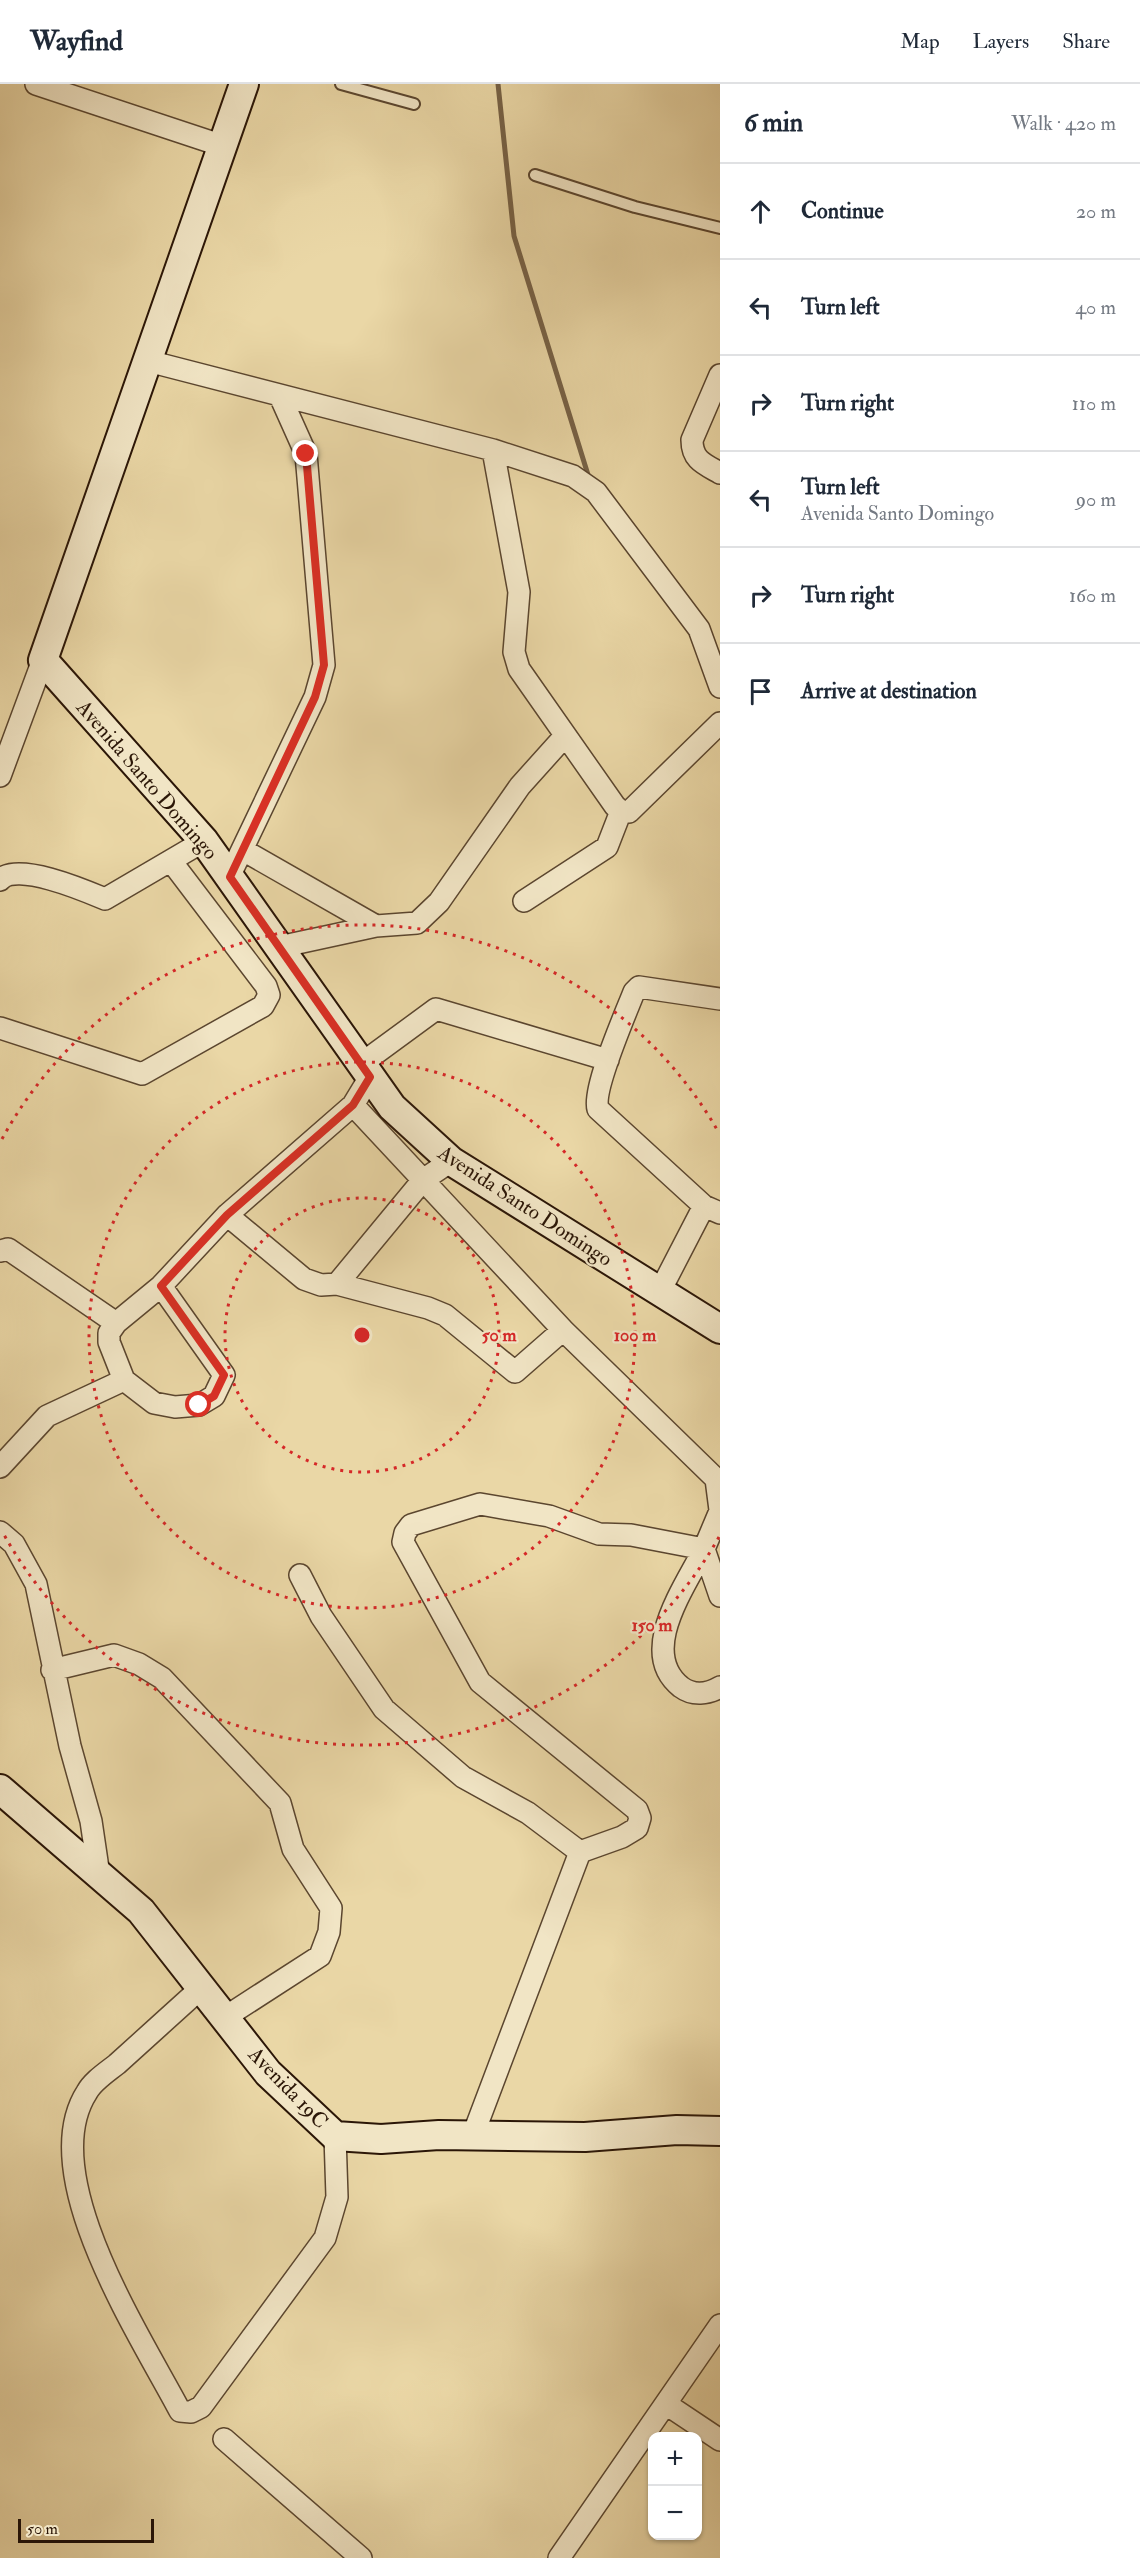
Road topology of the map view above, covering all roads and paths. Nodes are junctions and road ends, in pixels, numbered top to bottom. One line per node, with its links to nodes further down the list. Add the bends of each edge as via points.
1 (36, 84): 5 (street)
2 (244, 84): 5 (street)
3 (341, 84): 4 (lane)
4 (414, 105)
5 (223, 146): 8 (street)
6 (535, 175): 7 (lane, via 635,207)
7 (720, 228)
8 (147, 361): 10 (street); 13 (street)
9 (720, 375): 12 (street, via 692,450 699,462)
10 (280, 396): 11 (street); 20 (street, via 306,454 324,665 315,697)
11 (493, 450): 14 (street, via 573,476 596,492 699,629); 16 (street, via 519,592 514,652 519,669)
12 (720, 473)
13 (43, 660): 17 (street); 19 (street, Avenida Santo Domingo)
14 (720, 687)
15 (720, 723): 18 (street, via 629,812)
16 (564, 736): 18 (street); 25 (street, via 520,786 439,902 417,923)
17 (0, 776)
18 (621, 811): 24 (street, via 607,847)
19 (204, 841): 21 (street); 22 (street, Avenida Santo Domingo)
20 (243, 850): 22 (street); 25 (street)
21 (171, 861): 23 (street, via 105,899 57,881 15,873); 28 (street, via 266,986 269,995 262,1006 142,1074)
22 (230, 877): 26 (street, Avenida Santo Domingo)
23 (0, 880)
24 (524, 901)
25 (375, 926): 26 (street)
26 (279, 947): 30 (street, Avenida Santo Domingo)
27 (720, 999): 29 (street, via 639,987)
28 (0, 1028)
29 (608, 1060): 30 (street, via 436,1009); 34 (street, via 597,1096 598,1109)
30 (366, 1070): 31 (street); 32 (street, Avenida Santo Domingo, via 392,1107)
31 (353, 1105): 33 (street); 35 (street)
32 (451, 1161): 33 (street); 39 (street, Avenida Santo Domingo)
33 (423, 1180): 37 (street); 42 (street)
34 (712, 1209): 39 (street)
35 (227, 1215): 37 (street, via 304,1279 321,1285); 38 (street)
36 (0, 1251): 40 (street, via 8,1249)
37 (337, 1284): 42 (street, via 445,1315 515,1372)
38 (161, 1286): 40 (street); 43 (street, via 224,1375 214,1396 199,1405 175,1407 154,1403)
39 (659, 1293): 41 (street, Avenida Santo Domingo)
40 (116, 1323): 43 (street, via 109,1333 109,1342)
41 (720, 1329)
42 (563, 1330): 45 (street, via 716,1479)
43 (124, 1380): 44 (street, via 47,1416)
44 (0, 1467)
45 (720, 1510): 47 (street)
46 (0, 1532): 50 (street, via 14,1544 36,1584)
47 (704, 1549): 49 (street); 51 (street, via 662,1634 662,1658 668,1677 684,1690 704,1693); 53 (street, via 631,1535 599,1534 549,1516 480,1504 411,1525 405,1533 403,1542 480,1682 637,1810 637,1828 622,1838)
48 (300, 1575): 53 (street, via 321,1616 384,1709 463,1777 528,1813)
49 (720, 1596)
50 (52, 1670): 54 (street, via 91,1821); 56 (street, via 114,1656 139,1664 162,1678 280,1803 293,1849 331,1908 329,1932 320,1956)
51 (720, 1687)
52 (0, 1790): 54 (street, Avenida 19C)
53 (580, 1852): 58 (street)
54 (99, 1875): 55 (street, Avenida 19C, via 141,1911)
55 (201, 1988): 56 (street, Avenida 19C); 59 (street, via 87,2091 73,2122 72,2168 81,2207 115,2288 180,2411 201,2408 325,2238 337,2197)
56 (224, 2018): 59 (street, Avenida 19C, via 268,2073)
57 (720, 2131): 58 (street, Avenida 19C, via 585,2137)
58 (472, 2135): 59 (street, Avenida 19C, via 381,2139)
59 (335, 2136)
60 (720, 2325): 61 (street)
61 (666, 2404): 63 (street); 65 (street)
62 (224, 2439): 64 (street)
63 (720, 2440)
64 (361, 2558)
65 (559, 2558)

